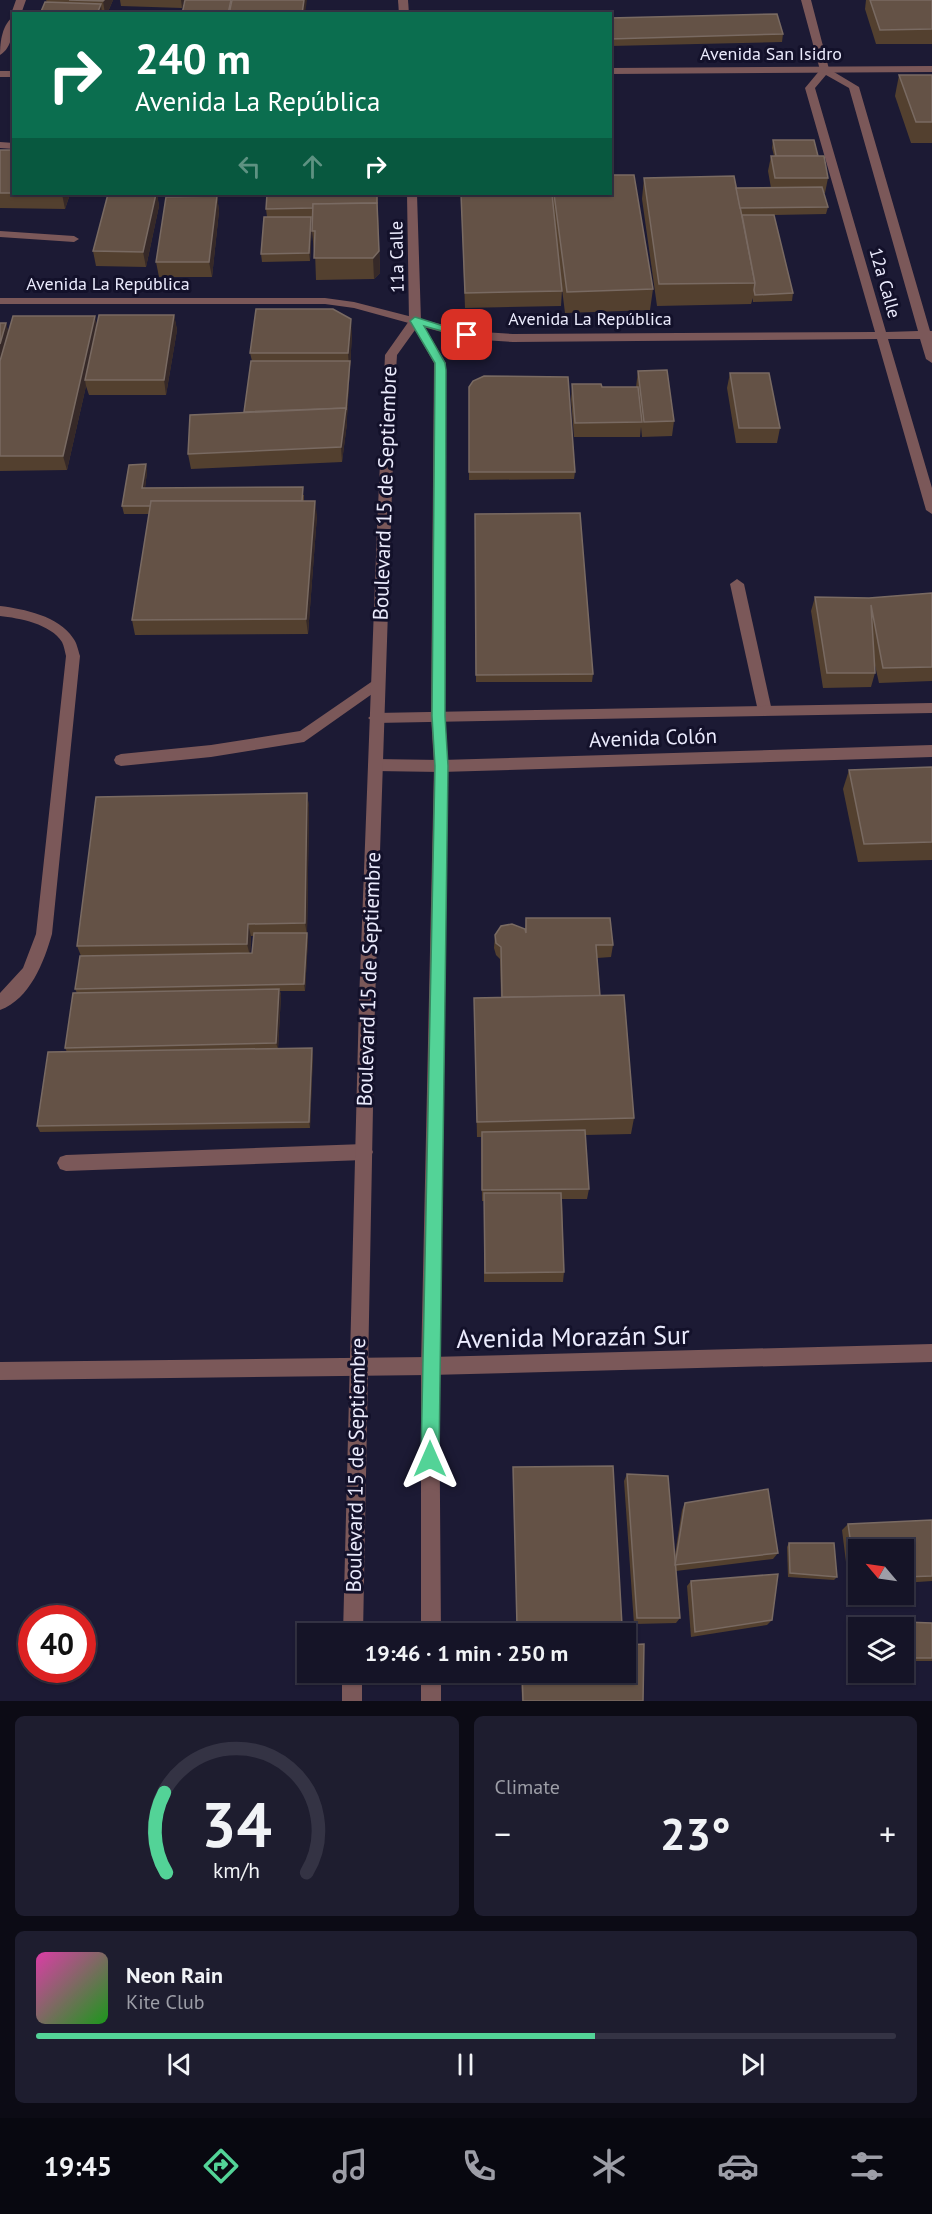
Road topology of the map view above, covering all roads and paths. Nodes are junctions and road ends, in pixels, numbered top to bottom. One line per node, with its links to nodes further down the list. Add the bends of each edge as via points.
1 (806, 0): 5 (street)
2 (12, 24): 3 (street)
3 (0, 52)
4 (932, 69): 5 (street, Avenida San Isidro)
5 (825, 70): 6 (street, Avenida San Isidro); 12 (street, 12a Calle, via 810,88); 13 (street, 12a Calle, via 854,87)
6 (612, 71)
7 (412, 195): 11 (street, 11a Calle)
8 (0, 234): 9 (street)
9 (74, 239)
10 (0, 301): 11 (street, Avenida La República, via 325,301)
11 (415, 321): 12 (street, Avenida La República, via 467,335 513,338); 18 (street, Boulevard 15 de Septiembre, via 391,355); 21 (street, via 440,363)
12 (881, 334): 13 (street, Avenida La República); 15 (street, 12a Calle)
13 (928, 335): 14 (street, 12a Calle)
14 (932, 360)
15 (932, 510)
16 (737, 584): 20 (street)
17 (0, 611): 27 (street, via 30,616 52,627 68,640 73,656 44,934 38,961 20,987)
18 (377, 683): 22 (street, Boulevard 15 de Septiembre); 24 (street, via 304,736 210,752)
19 (932, 708): 20 (street, Avenida Colón)
20 (765, 711): 21 (street, Avenida Colón)
21 (438, 716): 22 (street, Avenida Colón); 26 (street)
22 (375, 718): 25 (street, Boulevard 15 de Septiembre)
23 (932, 751): 26 (street, Avenida Colón)
24 (121, 760)
25 (375, 765): 26 (street, Avenida Colón); 28 (street, Boulevard 15 de Septiembre)
26 (441, 766): 32 (street)
27 (0, 1003)
28 (364, 1152): 29 (street); 31 (street, Boulevard 15 de Septiembre)
29 (66, 1163)
30 (932, 1353): 32 (street, Avenida Morazán Sur)
31 (357, 1365): 32 (street, Avenida Morazán Sur); 33 (street, Avenida Morazán Sur); 34 (street, Boulevard 15 de Septiembre)
32 (430, 1366): 35 (street)
33 (0, 1371)
34 (353, 1623)
35 (431, 1623)
36 (352, 1683): 38 (street)
37 (431, 1683): 39 (street)
38 (352, 1701)
39 (431, 1701)

